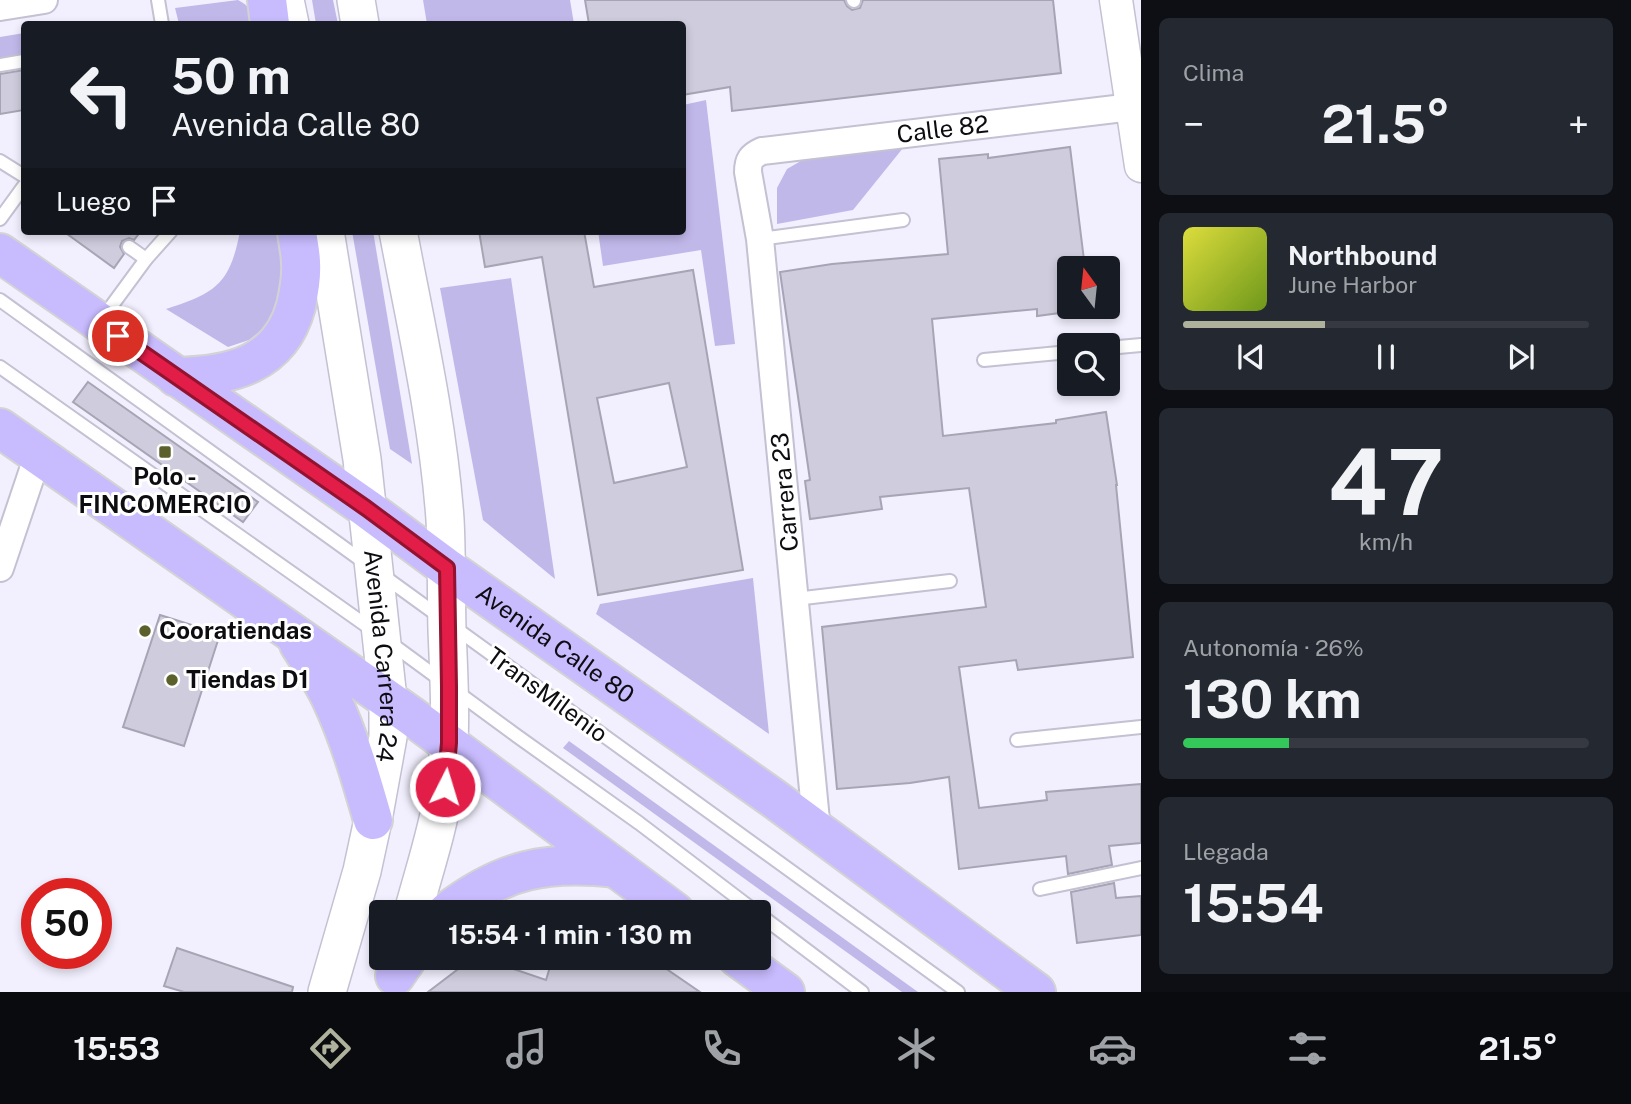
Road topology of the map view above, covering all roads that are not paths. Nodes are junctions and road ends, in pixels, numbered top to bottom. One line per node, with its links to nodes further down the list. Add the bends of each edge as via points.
1 (44, 0): 7 (street)
2 (158, 0): 8 (lane)
3 (267, 0): 9 (highway)
4 (285, 0): 10 (main road)
5 (356, 0): 11 (main road)
6 (1116, 0): 14 (street)
7 (0, 7)
8 (162, 21)
9 (270, 21)
10 (289, 21)
11 (360, 21)
12 (21, 62): 13 (lane)
13 (0, 65)
14 (1132, 107): 15 (street, Calle 82, via 762,151); 17 (street)
15 (753, 156): 26 (street, Carrera 23, via 748,172)
16 (0, 161): 18 (lane)
17 (1141, 166)
18 (21, 174)
19 (21, 190): 20 (lane)
20 (0, 219)
21 (903, 220): 26 (lane)
22 (167, 235): 29 (lane)
23 (298, 235): 37 (highway, via 302,264 299,293 291,323 280,341 244,368)
24 (326, 235): 40 (main road, Avenida Carrera 24)
25 (399, 235): 42 (main road, via 433,417)
26 (760, 239): 45 (street, Carrera 23)
27 (129, 247): 29 (lane)
28 (0, 253): 31 (highway, Avenida Calle 80)
29 (146, 259): 31 (lane)
30 (0, 300): 43 (lane, TransMilenio)
31 (99, 323): 37 (highway, Avenida Calle 80)
32 (1141, 345): 33 (lane)
33 (1120, 347)
34 (1057, 353): 35 (lane)
35 (984, 360)
36 (0, 367): 48 (lane, TransMilenio)
37 (176, 377): 40 (highway, Avenida Calle 80)
38 (0, 428): 39 (highway)
39 (38, 455): 41 (street); 47 (highway)
40 (366, 508): 42 (highway, Avenida Calle 80); 43 (main road, Avenida Carrera 24)
41 (0, 568)
42 (447, 568): 46 (main road); 55 (highway, Avenida Calle 80)
43 (373, 569): 46 (lane, TransMilenio); 48 (main road, Avenida Carrera 24)
44 (950, 581): 45 (lane)
45 (795, 599): 55 (street, Carrera 23)
46 (447, 622): 49 (main road); 68 (lane, TransMilenio)
47 (293, 633): 50 (highway); 54 (highway, via 344,729)
48 (381, 636): 49 (lane, TransMilenio); 50 (main road, Avenida Carrera 24)
49 (449, 687): 53 (main road); 62 (lane, TransMilenio)
50 (388, 699): 53 (highway); 54 (main road, Avenida Carrera 24, via 387,737)
51 (1141, 727): 52 (lane)
52 (1017, 740)
53 (449, 743): 56 (highway); 59 (main road, via 445,787)
54 (373, 820): 65 (main road, Avenida Carrera 24)
55 (817, 831): 69 (highway, Avenida Calle 80)
56 (615, 868): 60 (highway, via 563,865 531,869 502,878); 61 (highway)
57 (1141, 868): 58 (lane)
58 (1040, 889)
59 (416, 900)
60 (463, 900)
61 (659, 900)
62 (741, 900)
63 (771, 923): 64 (lane, TransMilenio)
64 (844, 979): 66 (lane, TransMilenio); 67 (lane, TransMilenio)
65 (327, 992)
66 (855, 992)
67 (862, 992)
68 (957, 992)
69 (1037, 992)

